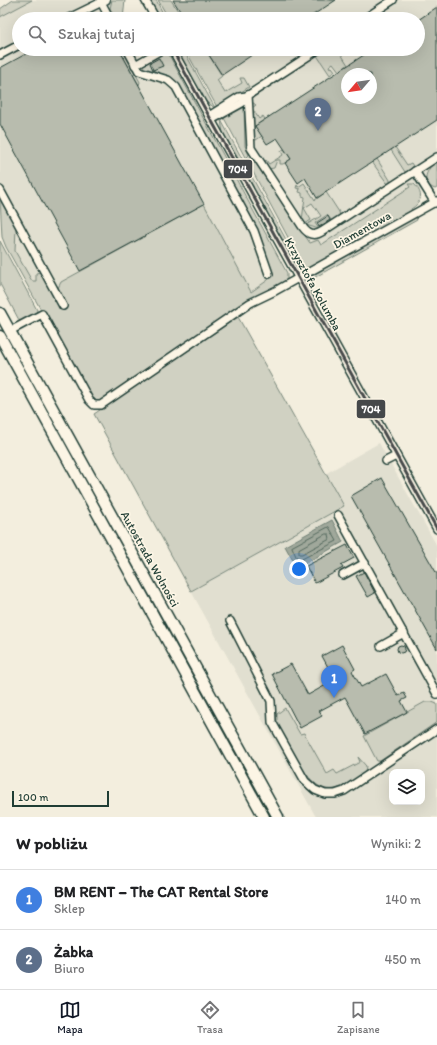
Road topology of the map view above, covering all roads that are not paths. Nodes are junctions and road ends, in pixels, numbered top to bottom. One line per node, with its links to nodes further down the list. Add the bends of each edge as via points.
1 (145, 0): 6 (street)
2 (393, 0): 7 (street)
3 (102, 1): 4 (street); 5 (street)
4 (81, 12)
5 (107, 12)
6 (152, 12)
7 (375, 12)
8 (12, 49): 9 (street)
9 (0, 55)
10 (130, 56): 14 (street)
11 (151, 56): 14 (street)
12 (176, 56): 16 (street, Krzysztofa Kolumba)
13 (308, 56): 15 (street)
14 (135, 65): 21 (street, via 141,72 168,80 176,87 254,231)
15 (247, 96): 16 (street, via 242,103); 18 (street, via 251,148 302,226 311,234 316,235 323,231)
16 (210, 118): 22 (street, Krzysztofa Kolumba)
17 (437, 157): 18 (street)
18 (415, 171): 20 (street)
19 (0, 190): 23 (street)
20 (436, 202): 22 (street, Diamentowa)
21 (269, 274)
22 (298, 279): 25 (street, Diamentowa, via 250,303 100,406 89,400 42,314); 27 (street, Krzysztofa Kolumba)
23 (63, 306)
24 (0, 313): 25 (highway, Autostrada Wolności)
25 (10, 332): 39 (highway, Autostrada Wolności)
26 (0, 336): 38 (highway, Autostrada Wolności)
27 (396, 456): 28 (street); 30 (street, Krzysztofa Kolumba)
28 (386, 461)
29 (338, 515): 31 (street)
30 (437, 529)
31 (365, 563): 32 (street); 34 (street)
32 (342, 575)
33 (230, 621): 37 (street, via 271,701 272,722 308,785 315,790 330,794 344,791)
34 (404, 633): 35 (street); 36 (street)
35 (382, 646)
36 (437, 694)
37 (437, 729)
38 (264, 817)
39 (278, 817)

